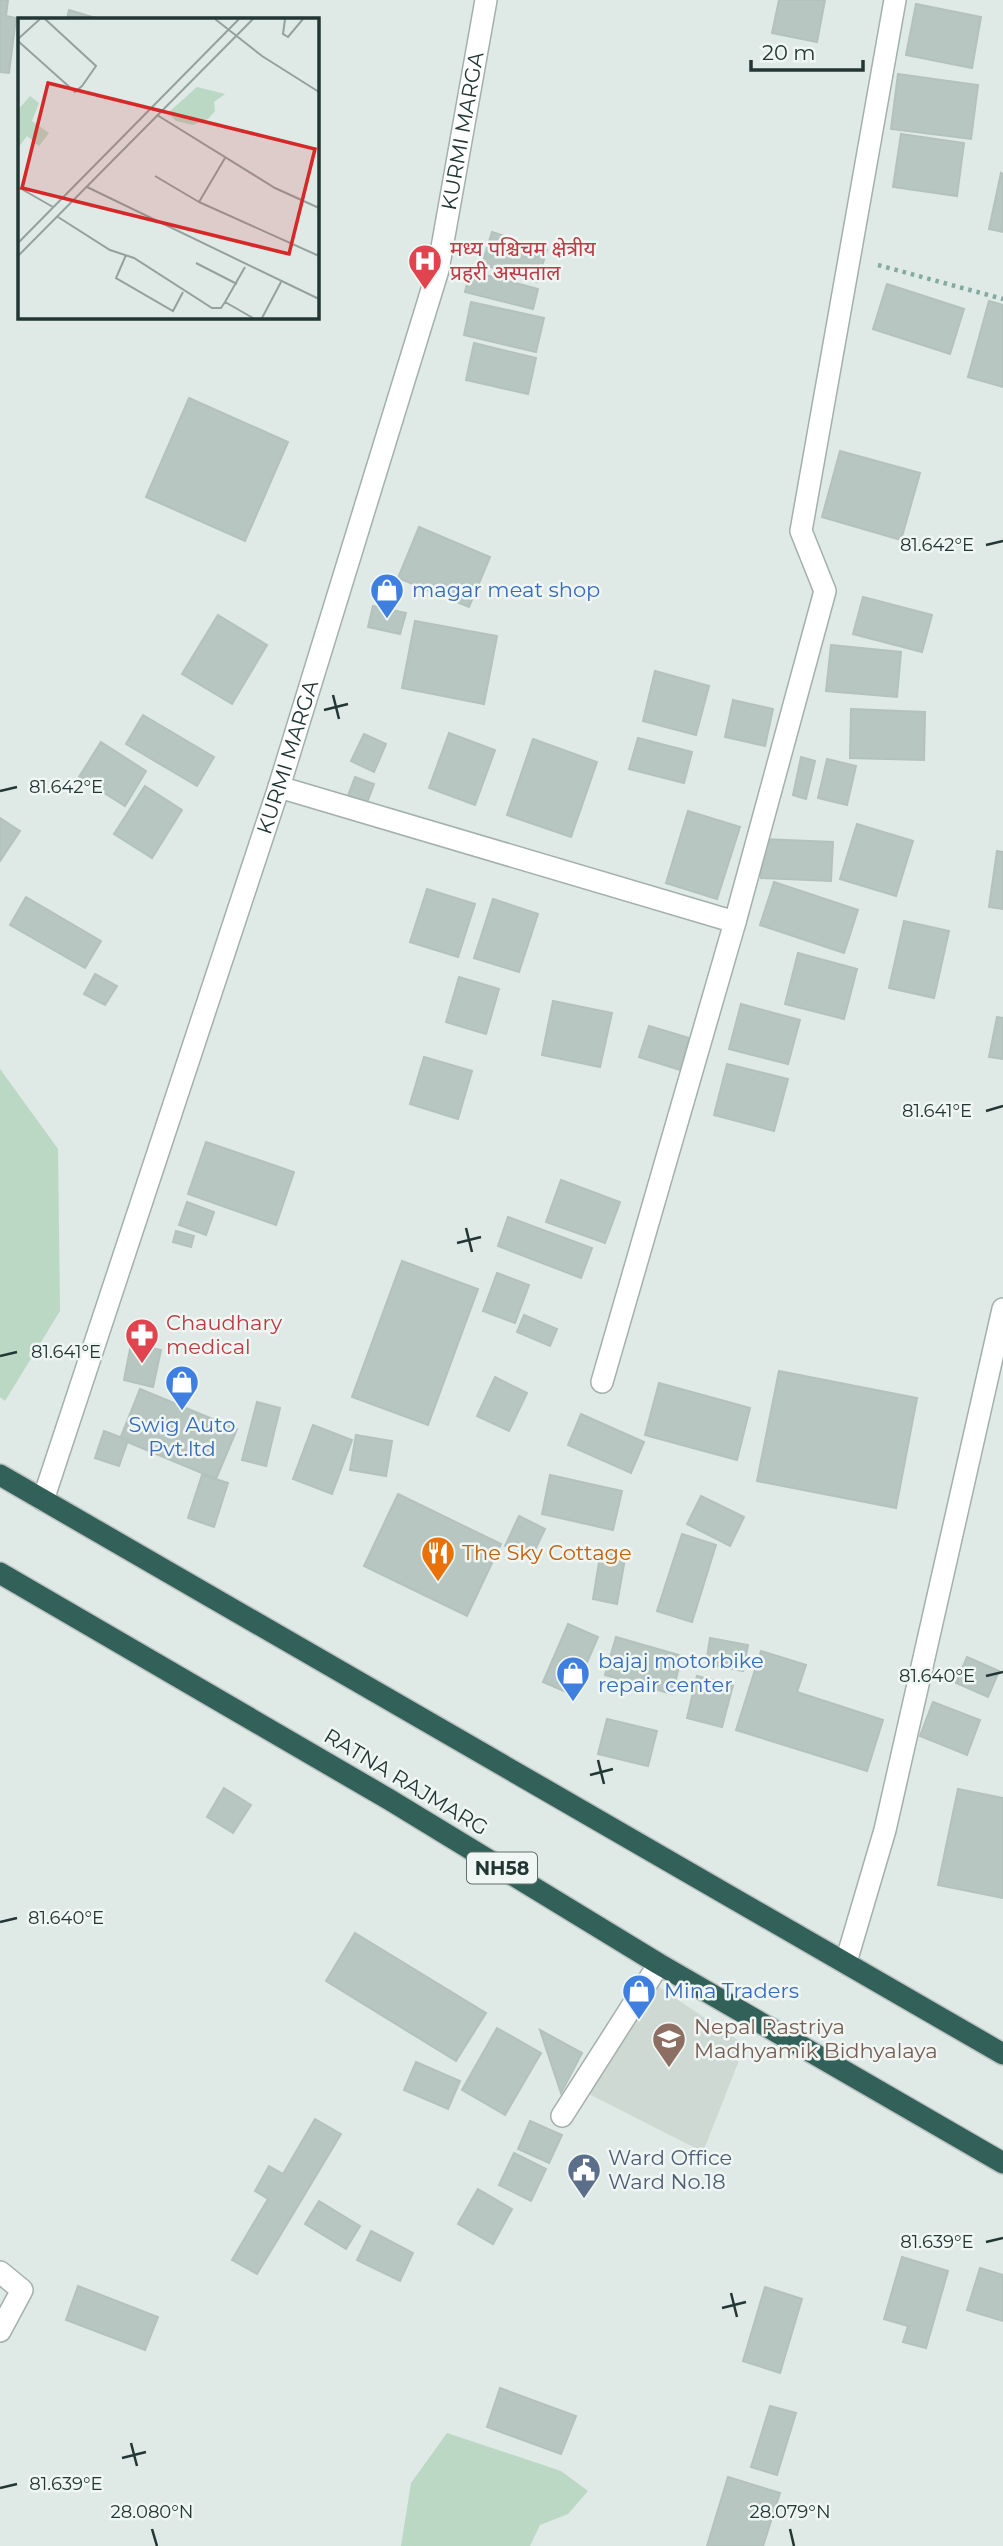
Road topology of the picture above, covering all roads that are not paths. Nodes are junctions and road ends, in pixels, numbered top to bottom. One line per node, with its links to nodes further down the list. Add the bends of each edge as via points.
1 (486, 0): 3 (street, KURMI MARGA, via 438,270)
2 (895, 0): 4 (street, via 801,531 825,591)
3 (279, 787): 4 (street); 8 (street, KURMI MARGA)
4 (735, 922): 6 (street)
5 (1003, 1309): 10 (street, via 885,1830)
6 (602, 1382)
7 (0, 1475): 8 (highway)
8 (43, 1500): 10 (highway)
9 (0, 1573): 11 (highway, RATNA RAJMARG / NH58, via 390,1800)
10 (846, 1962): 12 (highway)
11 (659, 1964): 13 (street); 14 (highway, RATNA RAJMARG / NH58)
12 (1003, 2054)
13 (562, 2116)
14 (1003, 2163)
15 (0, 2272): 16 (street, via 22,2290)
16 (0, 2331)

